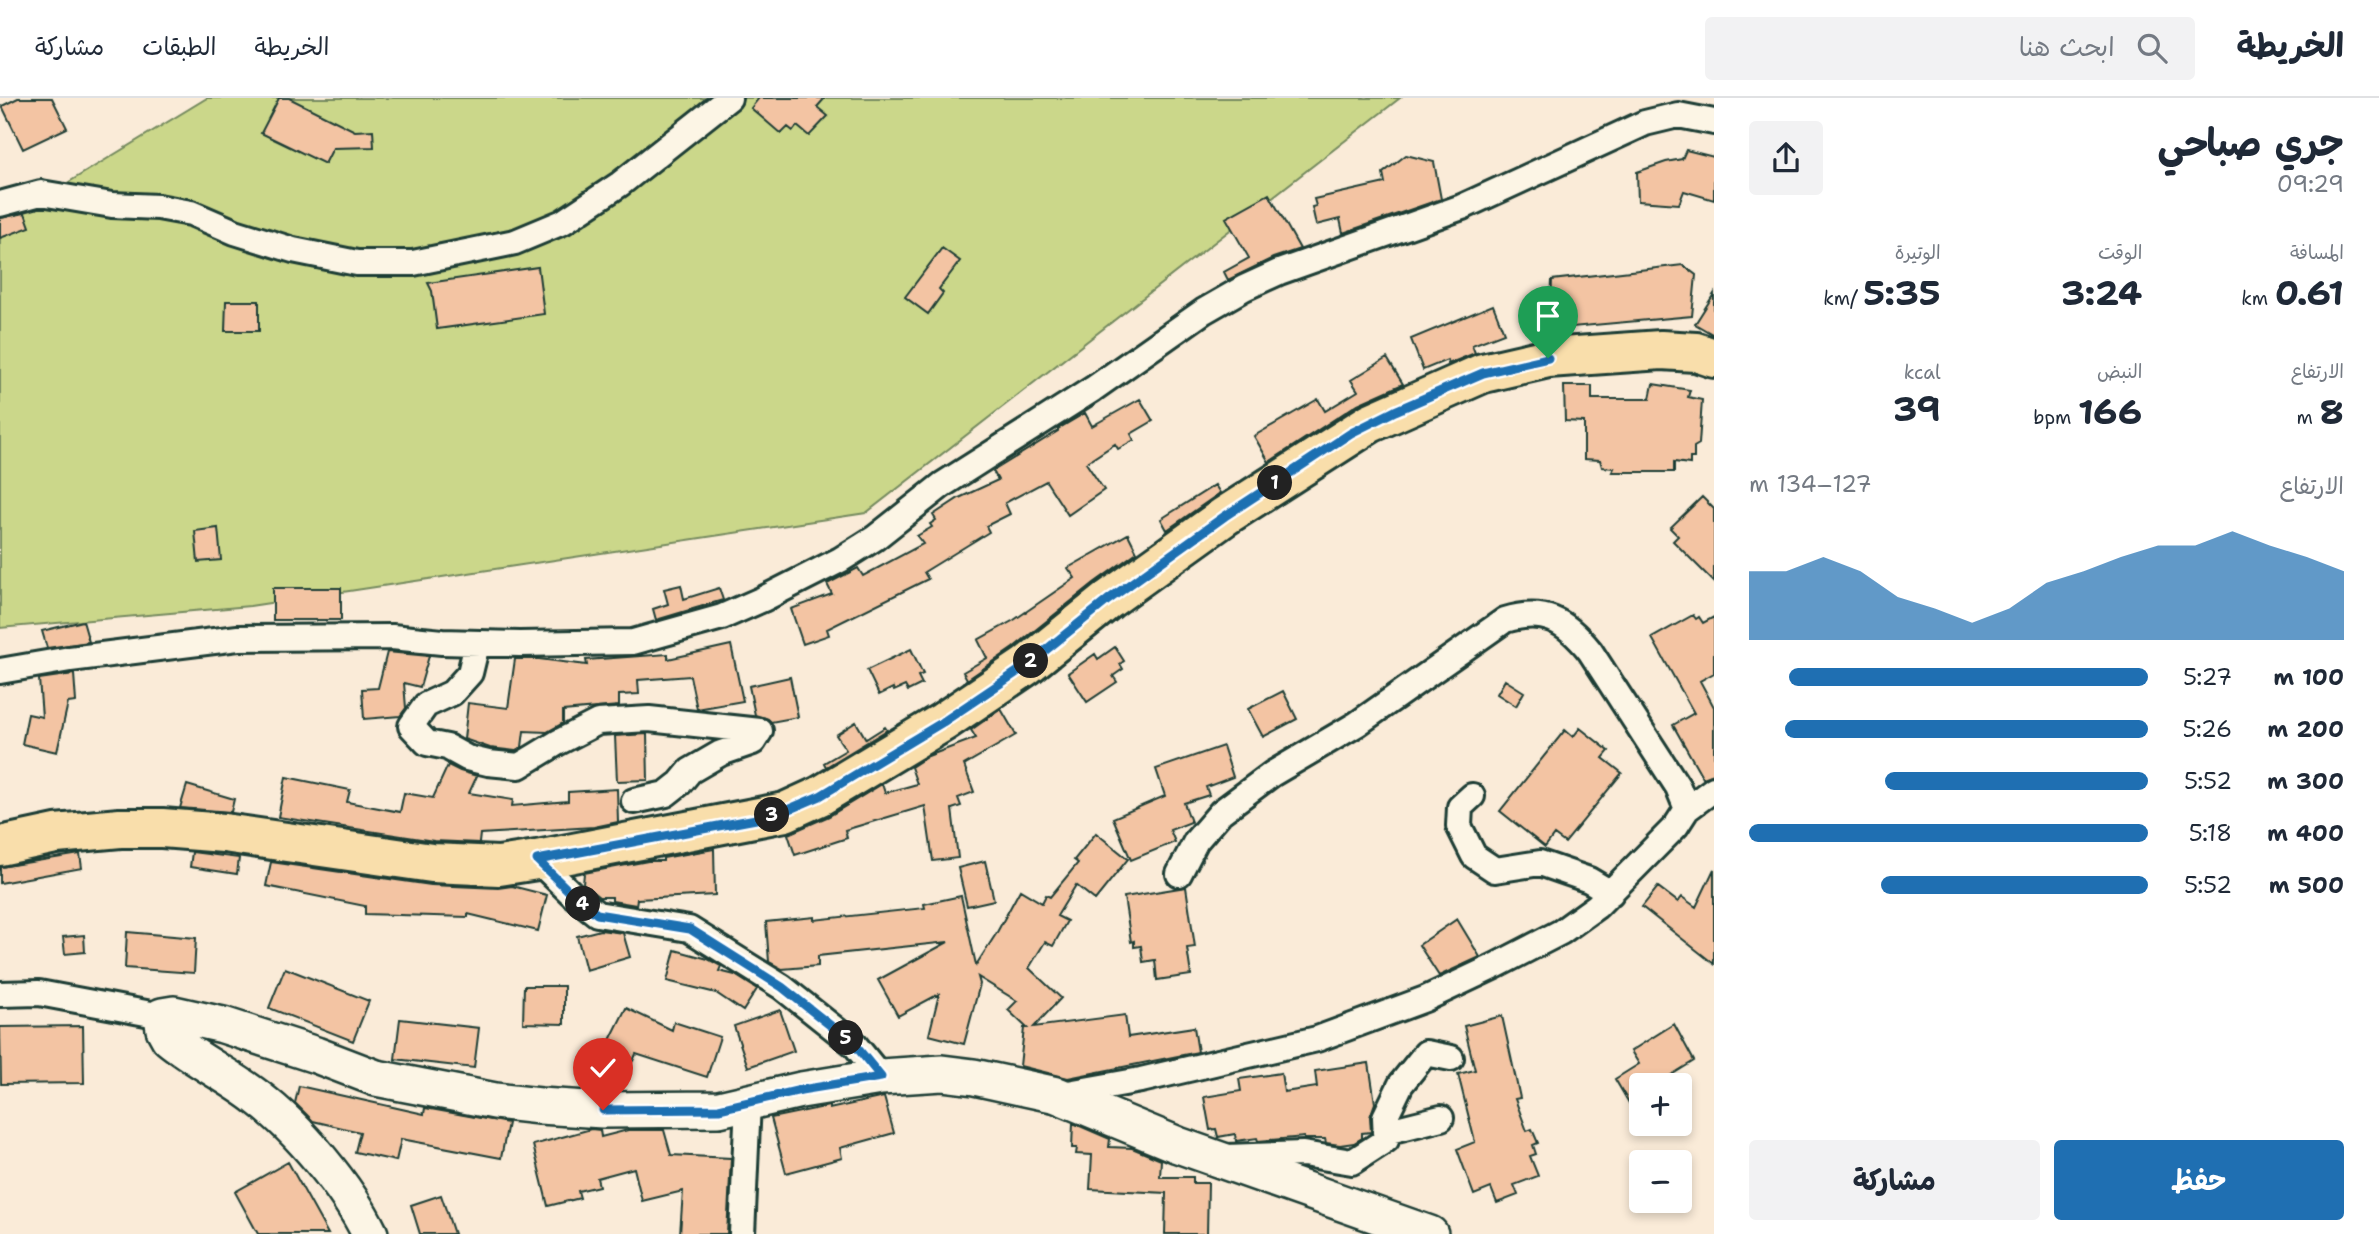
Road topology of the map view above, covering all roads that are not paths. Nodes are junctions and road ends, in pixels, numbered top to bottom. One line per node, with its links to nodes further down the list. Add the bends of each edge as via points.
1 (729, 98): 3 (street, via 620,184 563,222 515,242 413,263 357,263 293,250 191,213 158,207 41,194)
2 (1714, 122): 5 (street, via 1678,115 1645,123 1462,207 1244,288 942,485 852,553 722,617 633,642)
3 (0, 204)
4 (1714, 358): 12 (main road, via 1661,350 1548,358 1483,373 1351,433 1225,516 1026,666 820,796 756,819)
5 (477, 644): 6 (street, via 379,637 238,638); 9 (street, via 470,673 452,693 426,705 411,726 427,743 467,758 519,766 598,722 649,719 760,732 753,742 690,771 666,794)
6 (0, 671)
7 (1714, 789): 10 (street)
8 (1472, 796): 14 (street, via 1460,807 1459,826 1474,856 1495,870 1540,863)
9 (634, 801)
10 (1687, 809): 13 (street, via 1678,787 1575,632 1554,619 1519,615 1504,620 1357,724 1221,812 1196,841); 14 (street)
11 (0, 846): 12 (main road, via 56,834 162,828 432,863 499,866)
12 (537, 860): 18 (street, via 597,914 690,929 782,987 855,1045)
13 (1179, 874)
14 (1611, 893): 19 (street, via 1561,932 1437,993 1317,1039)
15 (0, 994): 16 (street, via 39,993)
16 (162, 1016): 20 (street, via 174,1014 223,1025 376,1079 495,1101 642,1110 719,1109); 24 (street, via 169,1038 257,1097 304,1139)
17 (1451, 1058): 22 (street, via 1426,1053 1401,1084 1385,1117)
18 (881, 1077): 19 (street, via 942,1073); 20 (street)
19 (1057, 1095): 23 (street)
20 (748, 1102): 25 (street)
21 (1441, 1118): 22 (street)
22 (1385, 1132): 23 (street, via 1385,1140 1352,1162 1303,1154)
23 (1212, 1158): 26 (street)
24 (370, 1234)
25 (742, 1234)
26 (1430, 1234)

